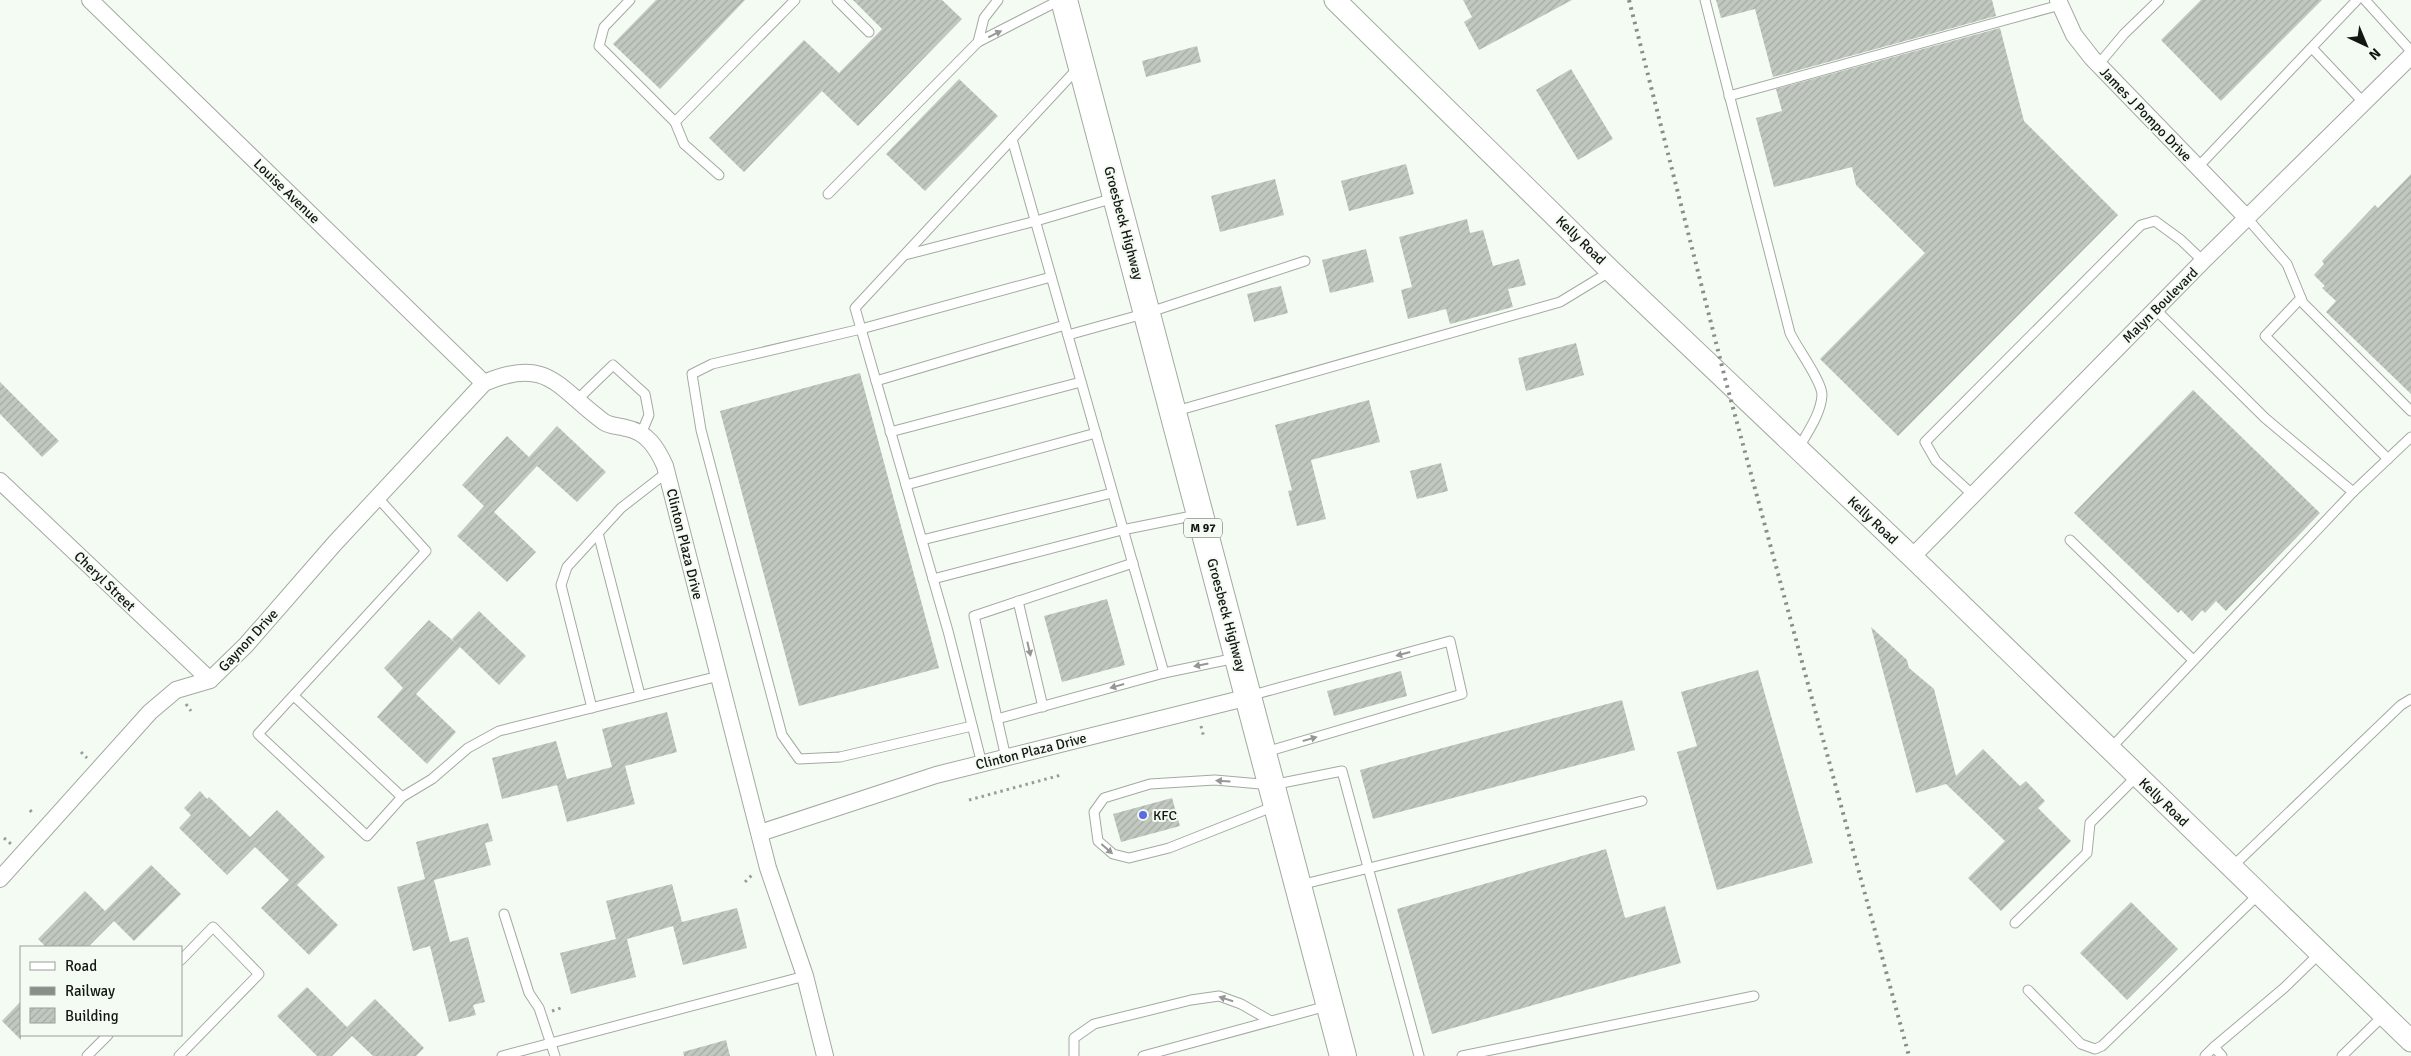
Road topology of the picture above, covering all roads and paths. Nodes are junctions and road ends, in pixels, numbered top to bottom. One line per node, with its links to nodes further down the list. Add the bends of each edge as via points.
1 (90, 0): 43 (street, Louise Avenue)
2 (630, 0): 22 (lane, via 604,27 598,46)
3 (795, 0): 22 (lane)
4 (837, 0): 13 (lane)
5 (998, 0): 14 (lane, via 984,18)
6 (1063, 0): 14 (lane, one-way to 6); 18 (main road, Groesbeck Highway / M 97)
7 (1335, 0): 33 (street, Kelly Road)
8 (1705, 0): 20 (lane)
9 (2160, 0): 19 (lane, via 2124,34)
10 (2357, 0): 15 (lane)
11 (2365, 0): 16 (lane)
12 (2059, 3): 19 (street, James J Pompo Drive, via 2074,35); 20 (lane)
13 (869, 32)
14 (978, 42): 26 (lane)
15 (2312, 48): 21 (lane); 24 (lane)
16 (2411, 51)
17 (2411, 56): 21 (street, Malyn Boulevard)
18 (1082, 65): 23 (lane); 27 (main road, Groesbeck Highway / M 97)
19 (2098, 65): 24 (street, James J Pompo Drive)
20 (1729, 96): 51 (lane, via 1790,333 1816,377 1822,394 1818,412)
21 (2364, 103): 28 (street, Malyn Boulevard)
22 (675, 122): 25 (lane, via 684,144)
23 (1012, 139): 29 (lane); 30 (lane)
24 (2197, 168): 28 (street, James J Pompo Drive)
25 (719, 175)
26 (828, 194)
27 (1117, 197): 29 (lane); 37 (main road, Groesbeck Highway / M 97)
28 (2247, 218): 32 (street, Malyn Boulevard); 35 (lane, via 2287,264)
29 (1036, 221): 30 (lane); 34 (lane)
30 (904, 255): 39 (lane, via 854,308)
31 (1305, 260): 37 (lane)
32 (2203, 261): 36 (street, Malyn Boulevard); 58 (lane, via 2155,222 2141,225 1924,442 1936,461)
33 (1612, 271): 46 (lane, via 1560,302); 51 (street, Kelly Road)
34 (1052, 277): 38 (lane); 39 (lane)
35 (2302, 298): 45 (lane); 52 (lane, via 2265,336)
36 (2156, 310): 56 (lane, via 2265,418); 58 (street, Malyn Boulevard)
37 (1147, 313): 40 (lane); 46 (main road, Groesbeck Highway / M 97)
38 (1065, 325): 40 (lane); 41 (lane)
39 (861, 329): 41 (lane); 81 (lane, via 712,364 692,374 701,430 782,735 799,759 840,757)
40 (1068, 335): 42 (lane)
41 (876, 381): 47 (lane)
42 (1081, 382): 47 (lane); 49 (lane)
43 (484, 383): 44 (street, Clinton Plaza Drive, via 506,374 540,375 557,382); 59 (street, Gaynon Drive)
44 (578, 399): 48 (street, Clinton Plaza Drive, via 606,424); 48 (lane, via 613,365 645,394 649,415)
45 (2411, 411)
46 (1173, 412): 60 (main road, Groesbeck Highway / M 97)
47 (890, 432): 55 (lane)
48 (641, 434): 53 (street, Clinton Plaza Drive, via 659,452)
49 (1096, 434): 55 (lane); 57 (lane)
50 (2411, 438): 52 (lane)
51 (1798, 449): 65 (street, Kelly Road)
52 (2388, 458): 56 (lane)
53 (666, 473): 62 (lane, via 621,508); 72 (street, Clinton Plaza Drive)
54 (0, 481): 73 (street, Cheryl Street)
55 (906, 485): 63 (lane)
56 (2353, 492): 70 (lane)
57 (1112, 493): 61 (lane); 63 (lane)
58 (1973, 495): 65 (street, Malyn Boulevard)
59 (378, 498): 73 (street, Gaynon Drive, via 246,645); 74 (lane, via 426,551)
60 (1199, 515): 61 (lane); 69 (main road, Groesbeck Highway / M 97)
61 (1122, 530): 66 (lane); 67 (lane)
62 (598, 533): 75 (lane); 79 (lane, via 567,567 561,585)
63 (922, 540): 67 (lane)
64 (2070, 540): 70 (lane)
65 (1912, 557): 82 (street, Kelly Road)
66 (1133, 563): 68 (lane); 71 (lane)
67 (933, 579): 81 (lane)
68 (1018, 601): 78 (lane, one-way to 78); 80 (lane, via 974,616)
69 (1238, 658): 71 (lane, one-way to 71); 76 (main road, Groesbeck Highway / M 97)
70 (2193, 660): 82 (lane)
71 (1164, 673): 78 (lane, one-way to 78)
72 (718, 676): 75 (lane); 92 (street, Clinton Plaza Drive)
73 (210, 680): 95 (street, Gaynon Drive, via 176,690 150,712)
74 (294, 696): 89 (lane); 89 (lane, via 258,734 367,836)
75 (640, 696): 79 (lane)
76 (1249, 697): 83 (main road, Groesbeck Highway / M 97); 83 (lane, one-way to 76, via 1462,694 1450,641); 84 (street, Clinton Plaza Drive)
77 (2411, 699): 94 (lane)
78 (1043, 707): 80 (lane)
79 (592, 708): 89 (lane, via 498,731 468,748 432,779)
80 (997, 720): 84 (lane)
81 (972, 726): 85 (lane)
82 (2110, 749): 87 (street, Kelly Road)
83 (1263, 753): 88 (main road, Groesbeck Highway / M 97)
84 (1006, 758): 85 (street, Clinton Plaza Drive)
85 (982, 764): 92 (street, Clinton Plaza Drive, via 936,775)
86 (1061, 775): 90 (path)
87 (2138, 776): 94 (street, Kelly Road); 99 (lane, via 2090,823 2088,853)
88 (1274, 795): 88 (lane, one-way to 88, via 1215,780 1150,784 1104,798 1094,812 1098,840 1113,854 1129,858 1169,848); 93 (lane, via 1342,771); 96 (main road, Groesbeck Highway / M 97)
89 (402, 797)
90 (969, 800)
91 (1642, 801): 93 (lane)
92 (760, 833): 102 (street, Clinton Plaza Drive, via 768,868)
93 (1369, 867): 96 (lane); 120 (lane)
94 (2232, 867): 97 (street, Kelly Road)
95 (0, 879)
96 (1298, 886): 105 (main road, Groesbeck Highway / M 97)
97 (2259, 894): 100 (street, Kelly Road); 103 (lane, via 2102,1046 2095,1049 2081,1044)
98 (504, 914): 109 (lane, via 529,993)
99 (2015, 923)
100 (2320, 953): 106 (street, Kelly Road); 111 (lane)
101 (182, 959): 113 (lane, via 213,927 259,974)
102 (805, 976): 109 (lane); 116 (street, Clinton Plaza Drive)
103 (2028, 990)
104 (1754, 996): 121 (lane)
105 (1329, 1005): 107 (lane); 119 (main road, Groesbeck Highway / M 97)
106 (2384, 1015): 110 (street, Kelly Road); 124 (lane)
107 (1269, 1020): 117 (lane, one-way to 117, via 1219,996 1191,1000 1094,1024 1074,1038); 118 (lane)
108 (107, 1036): 112 (lane)
109 (551, 1042): 114 (lane); 115 (lane)
110 (2411, 1042)
111 (2214, 1047): 122 (lane); 123 (lane)
112 (87, 1056)
113 (179, 1056)
114 (502, 1056)
115 (555, 1056)
116 (825, 1056)
117 (1074, 1056)
118 (1143, 1056)
119 (1342, 1056)
120 (1419, 1056)
121 (1462, 1056)
122 (2205, 1056)
123 (2222, 1056)
124 (2342, 1056)

